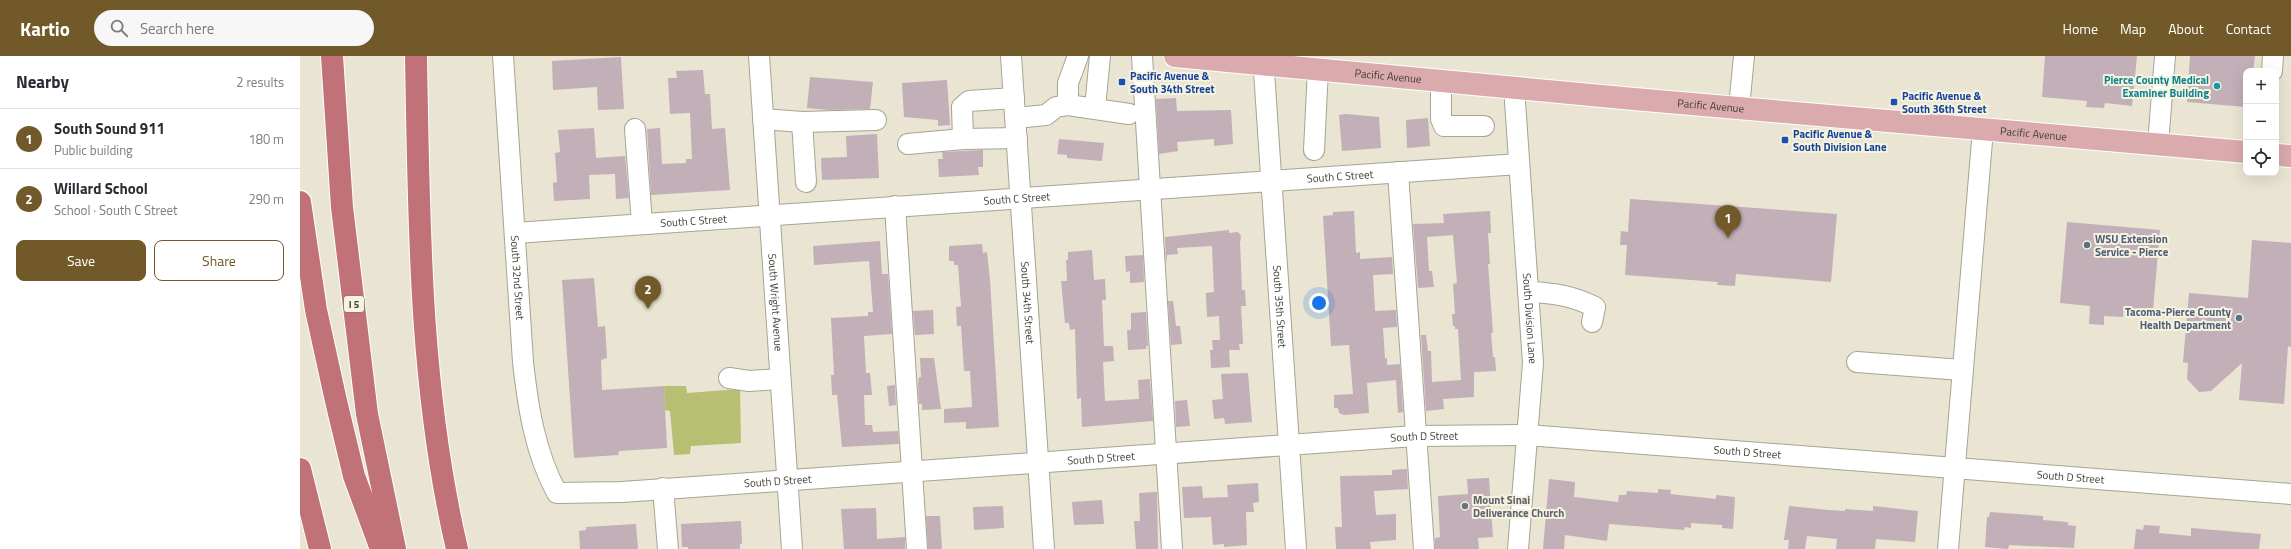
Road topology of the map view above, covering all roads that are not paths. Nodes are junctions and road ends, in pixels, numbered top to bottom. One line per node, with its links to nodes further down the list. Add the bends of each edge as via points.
1 (332, 56): 69 (highway, I 5, via 342,207 367,414)
2 (416, 56): 70 (highway, via 420,261 424,319 438,444)
3 (503, 56): 48 (street, South 32nd Street)
4 (759, 56): 24 (street, South Wright Avenue)
5 (1011, 56): 18 (street, South 34th Street)
6 (1078, 56): 19 (street, via 1068,83)
7 (1100, 56): 20 (street)
8 (1142, 56): 42 (street)
9 (1175, 56): 13 (main road, Pacific Avenue)
10 (1744, 56): 21 (street)
11 (2165, 56): 33 (street)
12 (2273, 56): 14 (street)
13 (1263, 60): 15 (main road, Pacific Avenue); 40 (street, South 35th Street)
14 (2272, 68)
15 (1318, 69): 16 (main road, Pacific Avenue); 34 (street)
16 (1441, 81): 17 (main road, Pacific Avenue); 27 (street, via 1441,119 1444,126)
17 (1514, 88): 21 (main road, Pacific Avenue); 38 (street, South Division Lane)
18 (1014, 98): 23 (street, South 34th Street); 31 (street, via 969,101 962,107)
19 (1068, 105): 20 (street); 23 (street, via 1056,107 1046,115)
20 (1095, 108): 22 (street)
21 (1739, 108): 29 (main road, Pacific Avenue)
22 (1129, 114)
23 (1016, 118): 30 (street, South 34th Street)
24 (763, 119): 26 (street); 46 (street, South Wright Avenue)
25 (876, 120): 26 (street)
26 (802, 122): 41 (street)
27 (1484, 126)
28 (635, 129): 47 (street)
29 (1984, 129): 33 (main road, Pacific Avenue); 52 (street)
30 (1017, 138): 31 (street); 43 (street, South 34th Street)
31 (963, 139): 32 (street)
32 (908, 144)
33 (2158, 144): 35 (main road, Pacific Avenue)
34 (1314, 150)
35 (2243, 152)
36 (2279, 155): 37 (main road)
37 (2291, 156)
38 (1519, 164): 39 (street, South C Street); 49 (street, South Division Lane)
39 (1398, 172): 40 (street, South C Street); 56 (street)
40 (1272, 181): 42 (street, South C Street); 57 (street, South 35th Street)
41 (806, 182)
42 (1150, 189): 43 (street, South C Street); 58 (street)
43 (1020, 198): 45 (street, South C Street); 59 (street, South 34th Street)
44 (300, 202): 68 (highway, via 316,310 338,409 354,476)
45 (895, 206): 46 (street, South C Street); 62 (street)
46 (770, 214): 47 (street, South C Street); 54 (street, South Wright Avenue)
47 (642, 224): 48 (street, South C Street)
48 (514, 233): 65 (street, South 32nd Street, via 529,411 546,474)
49 (1530, 292): 50 (street, via 1567,295 1579,299 1595,307); 55 (street, South Division Lane, via 1534,363)
50 (1592, 322)
51 (1857, 362): 52 (street)
52 (1962, 370): 60 (street)
53 (729, 378): 54 (street, via 749,381)
54 (780, 379): 63 (street, South Wright Avenue)
55 (1527, 435): 56 (street, South D Street); 60 (street, South D Street); 78 (street, South Division Lane)
56 (1416, 436): 57 (street, South D Street); 77 (street)
57 (1289, 445): 58 (street, South D Street); 76 (street, South 35th Street)
58 (1165, 454): 59 (street, South D Street); 75 (street)
59 (1038, 462): 62 (street, South D Street); 74 (street, South 34th Street)
60 (1955, 467): 66 (street, South D Street); 79 (street)
61 (300, 469): 67 (highway)
62 (912, 471): 63 (street, South D Street); 73 (street)
63 (787, 479): 64 (street, South D Street); 72 (street, South Wright Avenue)
64 (663, 488): 65 (street, South D Street, via 622,492); 71 (street)
65 (557, 493)
66 (2291, 494)
67 (320, 549)
68 (381, 549)
69 (395, 549)
70 (457, 549)
71 (668, 549)
72 (792, 549)
73 (917, 549)
74 (1044, 549)
75 (1172, 549)
76 (1296, 549)
77 (1424, 549)
78 (1518, 549)
79 (1948, 549)

